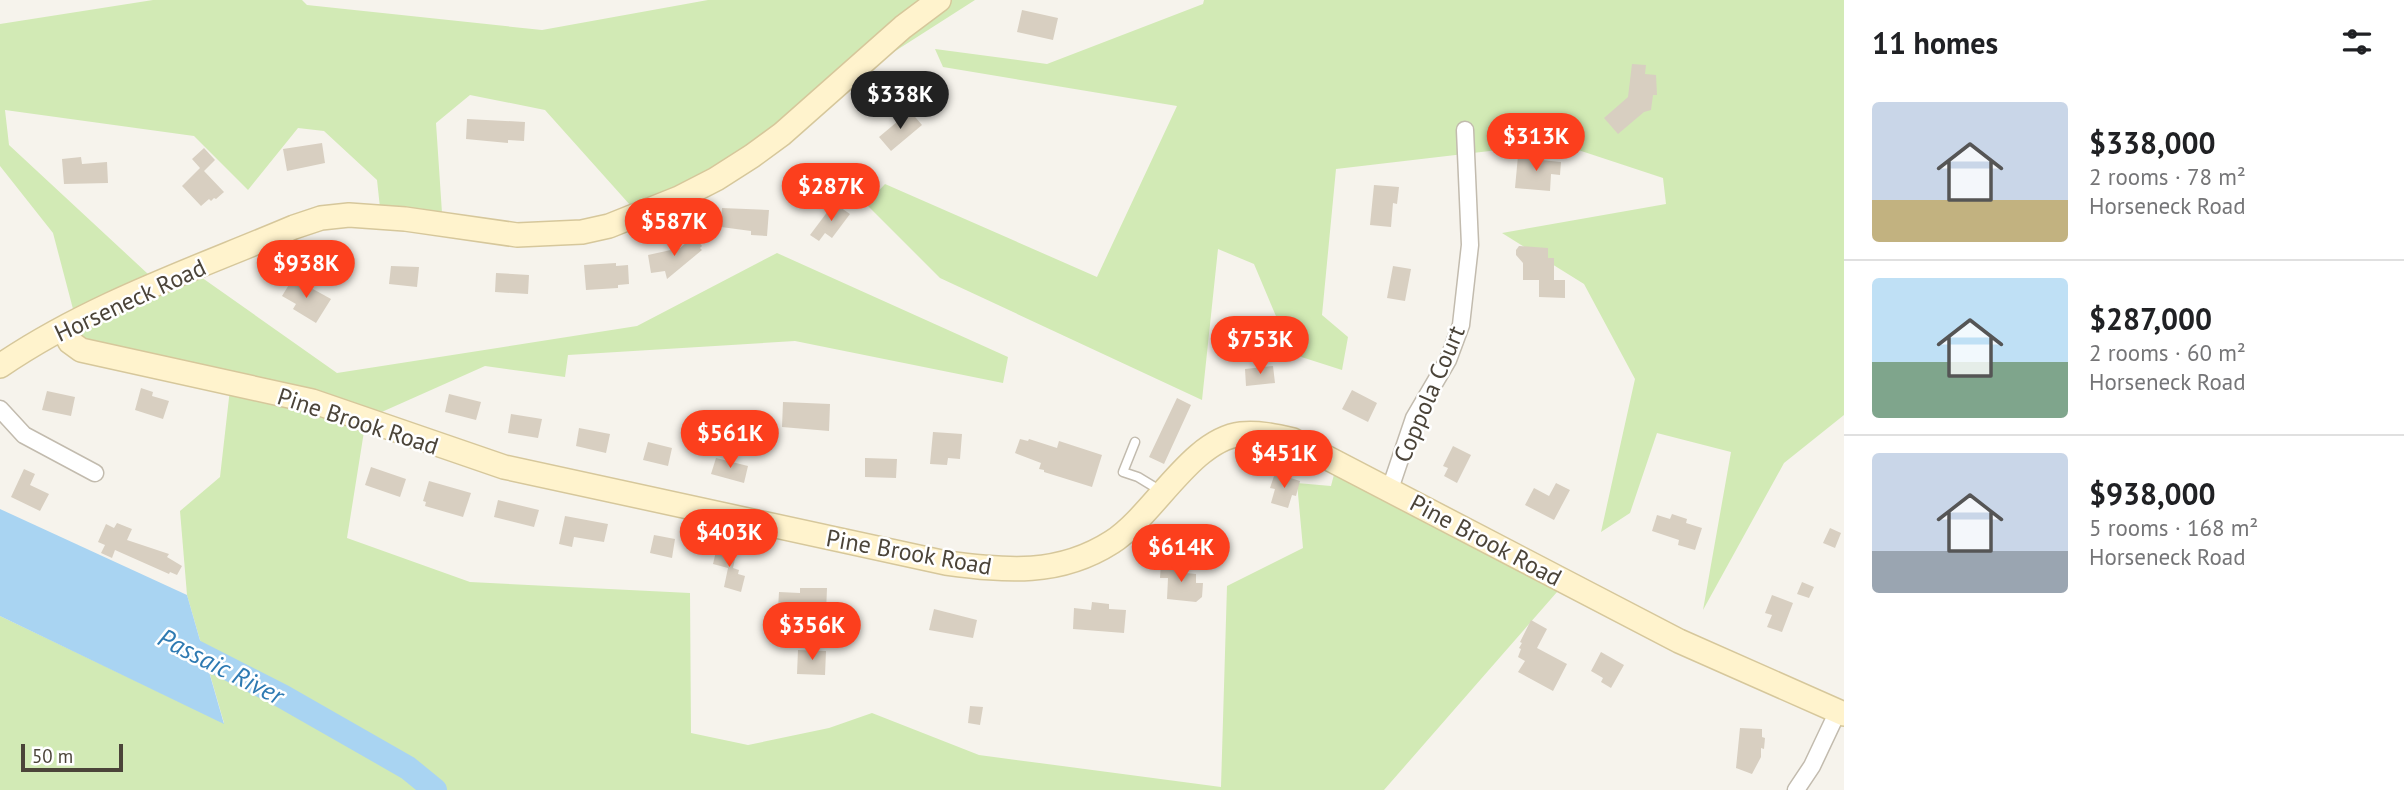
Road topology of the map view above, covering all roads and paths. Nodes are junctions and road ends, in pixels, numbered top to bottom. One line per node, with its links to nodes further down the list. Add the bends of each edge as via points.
1 (939, 0): 3 (street, Horseneck Road, via 752,156 679,198 626,220 582,232 517,235 368,215 321,218)
2 (1465, 130): 8 (street, Coppola Court, via 1469,245 1461,325 1448,360 1414,418)
3 (63, 329): 4 (street, Horseneck Road); 9 (street, Pine Brook Road, via 81,350 312,401 504,467 959,565 1020,570 1058,565 1110,543 1139,520)
4 (0, 366)
5 (0, 409): 7 (street, via 24,435)
6 (1136, 442): 9 (lane, via 1123,472)
7 (95, 473)
8 (1390, 489): 9 (street, Pine Brook Road, via 1293,440 1252,433 1229,436 1205,450); 10 (street, Pine Brook Road, via 1679,641)
9 (1163, 492)
10 (1841, 712): 11 (street)
11 (1797, 790)

